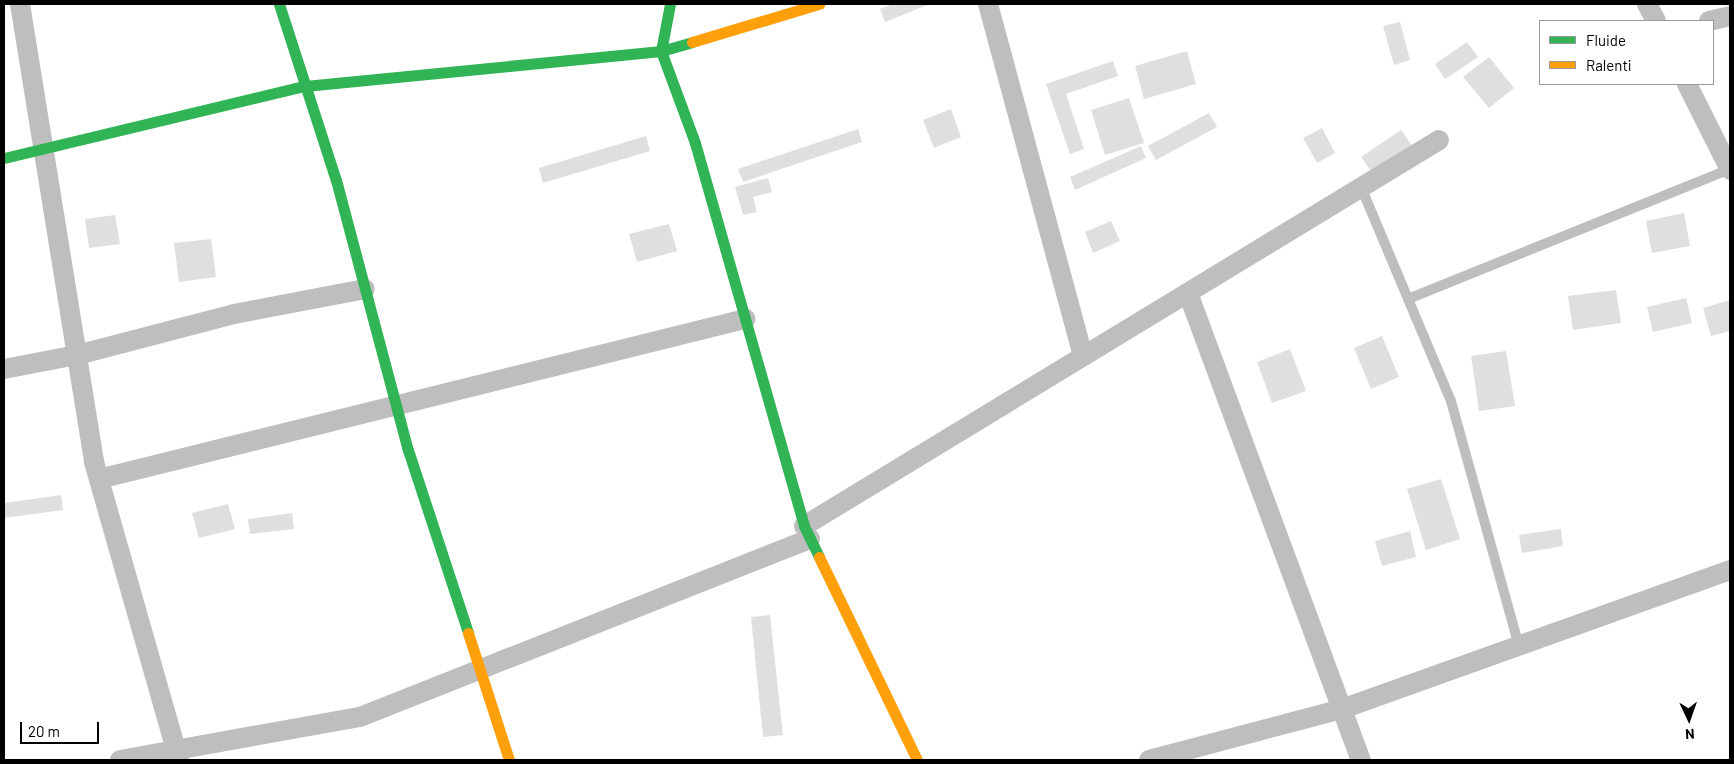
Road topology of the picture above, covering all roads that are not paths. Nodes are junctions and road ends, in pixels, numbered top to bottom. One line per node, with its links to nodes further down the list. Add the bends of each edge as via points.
1 (20, 4): 14 (street)
2 (279, 4): 12 (street)
3 (670, 4): 10 (street)
4 (819, 4): 10 (street)
5 (988, 4): 23 (street)
6 (1648, 4): 8 (street)
7 (1730, 16): 9 (street)
8 (1656, 20)
9 (1713, 20)
10 (661, 51): 12 (street); 21 (street, via 695,143)
11 (1688, 85): 16 (street)
12 (306, 86): 14 (street); 18 (street)
13 (1439, 140): 17 (street)
14 (44, 152): 15 (street); 22 (street)
15 (4, 158)
16 (1730, 170): 20 (lane)
17 (1361, 187): 19 (street); 20 (lane)
18 (365, 289): 22 (street, via 234,314); 25 (street)
19 (1188, 293): 23 (street); 31 (street)
20 (1408, 299): 29 (lane, via 1450,401)
21 (745, 319): 25 (street); 27 (street)
22 (77, 355): 24 (street); 26 (street)
23 (1083, 356): 27 (street)
24 (4, 369)
25 (396, 405): 26 (street); 30 (street)
26 (99, 479): 32 (street)
27 (807, 532): 30 (street); 35 (street)
28 (1730, 570): 29 (street)
29 (1520, 646): 31 (street)
30 (479, 670): 32 (street, via 360,716); 34 (street)
31 (1342, 709): 36 (street); 37 (street)
32 (177, 756): 33 (street)
33 (120, 760)
34 (509, 760)
35 (917, 760)
36 (1149, 760)
37 (1361, 760)

